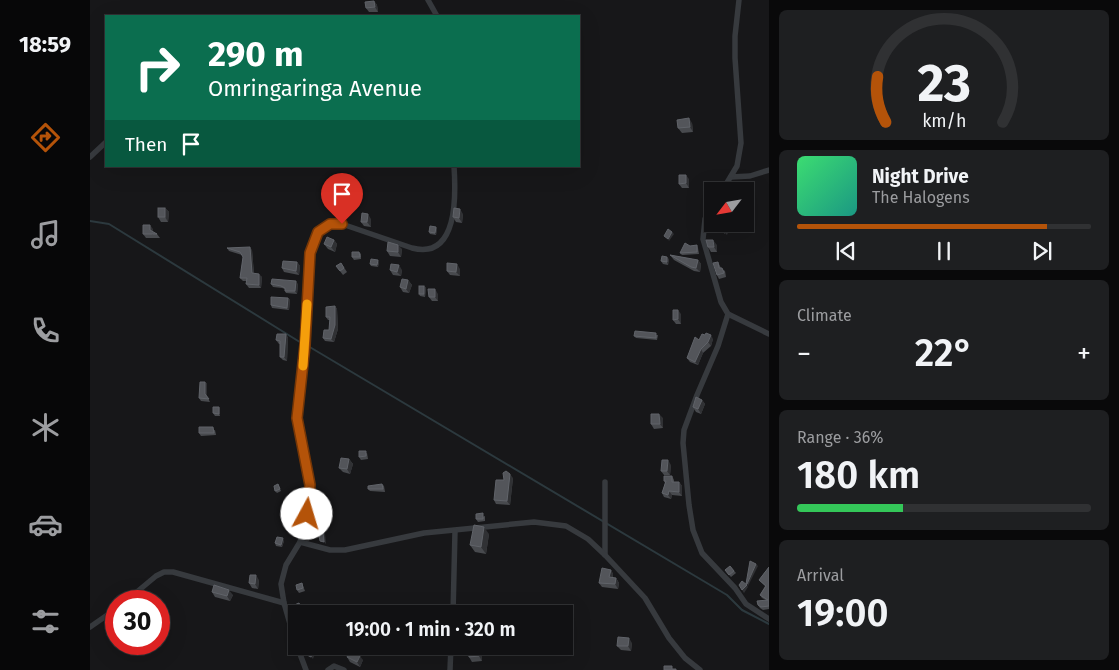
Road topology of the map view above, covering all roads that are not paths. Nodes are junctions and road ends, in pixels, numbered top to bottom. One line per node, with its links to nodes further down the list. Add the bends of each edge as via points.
1 (428, 0): 3 (street)
2 (739, 0): 8 (street, via 735,36 741,143)
3 (436, 15)
4 (105, 143): 5 (street)
5 (90, 157)
6 (454, 167): 15 (street, via 455,192 449,231 434,248 418,249 342,224 330,224 313,240 297,418 310,485)
7 (769, 170): 8 (street)
8 (732, 177): 9 (street)
9 (728, 182)
10 (704, 232): 11 (street, via 713,278 720,302)
11 (728, 314): 12 (street); 22 (street, via 684,430 682,443 689,505 693,530 702,553 746,604)
12 (769, 333)
13 (605, 482): 16 (street)
14 (455, 531): 15 (street, via 405,536 346,550 330,550); 16 (street, via 547,522 578,531); 19 (street)
15 (300, 542): 18 (street, via 283,576)
16 (605, 555): 30 (street, via 645,598 685,658)
17 (140, 590): 18 (street, via 164,572 173,572)
18 (284, 602): 21 (street)
19 (453, 605)
20 (105, 617): 23 (street)
21 (288, 617)
22 (769, 619)
23 (90, 627)
24 (300, 655): 26 (street)
25 (451, 655): 29 (street)
26 (306, 670)
27 (328, 670): 28 (street, via 334,666)
28 (344, 670)
29 (450, 670)
30 (700, 670)

